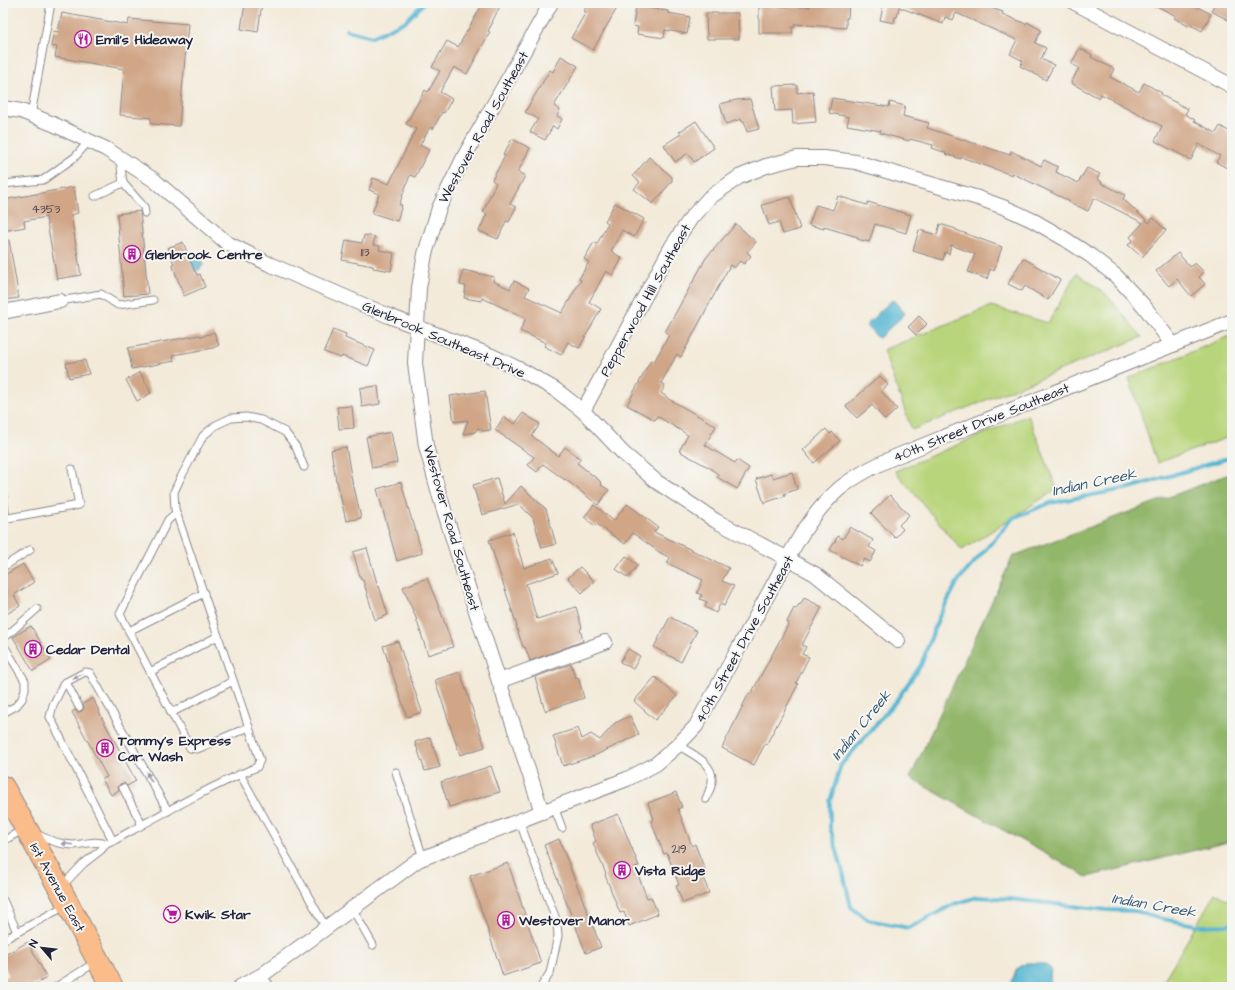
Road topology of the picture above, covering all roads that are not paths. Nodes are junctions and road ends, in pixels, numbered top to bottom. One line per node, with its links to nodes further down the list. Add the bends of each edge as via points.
1 (51, 3): 6 (lane)
2 (551, 3): 17 (street, Westover Road Southeast, via 464,157 439,208 425,254)
3 (1076, 3): 4 (street)
4 (1232, 86)
5 (3, 108): 6 (street, Glenbrook Southeast Drive)
6 (30, 115): 7 (street, Glenbrook Southeast Drive)
7 (89, 141): 8 (street, Glenbrook Southeast Drive); 10 (lane, via 76,157 43,180)
8 (120, 158): 9 (lane); 17 (street, Glenbrook Southeast Drive, via 154,180 227,243 269,264)
9 (123, 183): 11 (lane); 12 (lane, via 144,206)
10 (3, 184)
11 (95, 196)
12 (145, 212)
13 (153, 300): 14 (lane, via 118,305 101,294)
14 (60, 301): 15 (street)
15 (3, 312)
16 (1232, 321): 18 (street, 40th Street Drive Southeast)
17 (416, 326): 19 (street, Glenbrook Southeast Drive, via 525,372 556,390); 38 (street, Westover Road Southeast, via 415,363 426,446 444,512)
18 (1173, 345): 19 (street, Pepperwood Hill Southeast, via 1144,306 1116,276 1091,256 1034,220 978,198 856,162 797,158 766,166 739,177 709,198 691,218 672,246); 26 (street, 40th Street Drive Southeast, via 896,456 864,472 839,489 810,521)
19 (583, 411): 26 (street, Glenbrook Southeast Drive, via 623,453 657,482 716,521)
20 (304, 467): 23 (lane, via 296,447 285,432 261,420 246,417 230,418 203,436 174,492)
21 (72, 469): 24 (lane, via 79,505)
22 (3, 496): 24 (lane)
23 (176, 513): 28 (lane); 30 (lane, via 168,520 120,614)
24 (4, 519)
25 (30, 550): 27 (lane)
26 (788, 559): 33 (street, Glenbrook Southeast Drive, via 815,574); 44 (street, 40th Street Drive Southeast, via 696,726)
27 (3, 567)
28 (204, 593): 30 (lane); 31 (lane)
29 (37, 609): 32 (lane)
30 (129, 631): 36 (lane)
31 (218, 636): 36 (lane); 37 (lane)
32 (3, 639)
33 (898, 641)
34 (605, 642): 38 (street)
35 (3, 644): 41 (lane, via 25,681 25,689 22,699 16,706)
36 (150, 672): 42 (lane)
37 (233, 681): 42 (lane); 43 (lane)
38 (498, 681): 50 (street, Westover Road Southeast)
39 (66, 682): 40 (lane); 51 (lane, one-way to 39, via 90,673 85,672); 57 (lane, via 53,705 50,717)
40 (79, 707)
41 (3, 713)
42 (171, 713): 43 (lane, via 190,748 197,749)
43 (249, 727): 46 (lane, via 260,760 257,767)
44 (678, 745): 49 (lane, via 703,761 710,769 712,781); 50 (street, 40th Street Drive Southeast, via 656,764 627,779)
45 (396, 772): 59 (lane)
46 (240, 774): 51 (lane); 63 (lane)
47 (3, 787): 55 (main road, 1st Avenue East)
48 (123, 788): 53 (lane)
49 (706, 799)
50 (548, 809): 52 (street, 40th Street Drive Southeast); 54 (lane)
51 (168, 811): 53 (lane)
52 (519, 820): 59 (street, 40th Street Drive Southeast); 73 (lane, via 557,922 558,936 550,973)
53 (142, 825): 57 (lane)
54 (562, 828)
55 (27, 831): 56 (lane); 58 (lane, one-way to 55, via 99,842 72,845 49,840); 60 (main road, 1st Avenue East)
56 (3, 841)
57 (113, 841): 58 (lane)
58 (106, 844): 60 (lane, via 83,864)
59 (423, 858): 62 (street, 40th Street Drive Southeast)
60 (64, 897): 64 (lane); 67 (main road, 1st Avenue East)
61 (3, 900): 64 (lane)
62 (352, 908): 63 (street, 40th Street Drive Southeast); 66 (lane)
63 (326, 928): 68 (street, 40th Street Drive Southeast)
64 (17, 932): 65 (lane)
65 (3, 940)
66 (373, 945)
67 (98, 961): 69 (lane); 70 (main road, 1st Avenue East)
68 (262, 974): 71 (street, 40th Street Drive Southeast); 72 (lane)
69 (56, 987)
70 (112, 987)
71 (240, 987)
72 (271, 987)
73 (541, 987)

